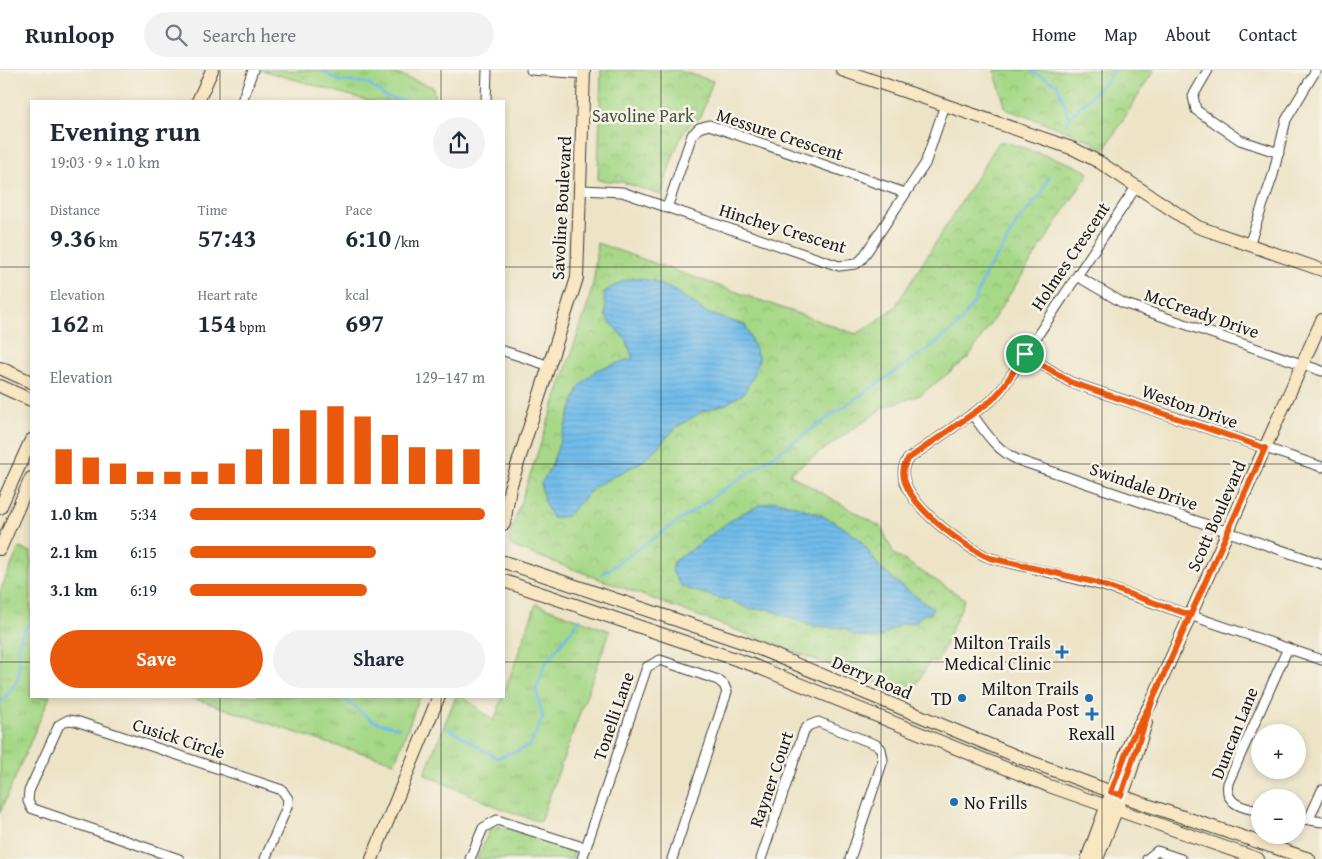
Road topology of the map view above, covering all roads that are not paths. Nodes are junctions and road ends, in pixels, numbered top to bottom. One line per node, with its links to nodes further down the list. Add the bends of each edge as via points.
1 (212, 70): 10 (main road)
2 (253, 70): 11 (street)
3 (487, 70): 12 (street)
4 (531, 70): 8 (street)
5 (842, 70): 9 (main road)
6 (1208, 70): 14 (street, via 1193,96 1196,110 1240,140)
7 (1316, 70): 14 (street, via 1290,111)
8 (584, 72): 16 (main road, Savoline Boulevard)
9 (870, 75): 13 (main road)
10 (198, 100)
11 (242, 100)
12 (486, 100)
13 (945, 105): 15 (main road, via 1074,150 1099,162); 17 (street, Hinchey Crescent, via 925,164)
14 (1279, 153): 19 (street)
15 (1136, 187): 19 (main road, via 1198,227); 21 (street, Holmes Crescent)
16 (582, 190): 18 (street, Hinchey Crescent, via 622,192); 26 (main road, Savoline Boulevard, via 578,278)
17 (905, 193): 18 (street, Hinchey Crescent, via 862,259 845,266); 18 (street, Messure Crescent, via 709,125 698,128 692,135)
18 (667, 208)
19 (1249, 245): 20 (main road)
20 (1322, 270)
21 (1077, 276): 24 (street, Holmes Crescent); 25 (street, McCready Drive, via 1123,303)
22 (1322, 320): 25 (main road, Scott Boulevard)
23 (505, 351): 26 (street)
24 (1025, 354): 32 (street, Holmes Crescent, via 1002,389); 34 (street, Weston Drive, via 1070,382)
25 (1302, 365): 28 (street, McCready Drive); 34 (main road, Scott Boulevard)
26 (550, 366): 37 (main road, Savoline Boulevard)
27 (0, 368): 29 (main road)
28 (1322, 371)
29 (30, 382)
30 (0, 386): 31 (main road)
31 (30, 400)
32 (972, 414): 41 (street, Swindale Drive, via 993,443 1011,457); 46 (street, Holmes Crescent, via 908,459 904,466 905,482 930,518 968,547 990,558 1094,582)
33 (30, 442): 39 (main road)
34 (1265, 448): 35 (street, Weston Drive); 41 (main road, Scott Boulevard)
35 (1322, 467)
36 (30, 480): 42 (main road)
37 (510, 488): 38 (main road, Savoline Boulevard); 40 (main road, Savoline Boulevard)
38 (505, 498)
39 (0, 508)
40 (505, 518)
41 (1228, 532): 44 (street, Swindale Drive); 46 (main road, Scott Boulevard)
42 (0, 549)
43 (505, 562): 51 (main road, Derry Road, via 744,643 1021,758)
44 (1322, 564)
45 (505, 581): 52 (main road, Derry Road, via 750,664)
46 (1190, 615): 47 (street, Holmes Crescent); 51 (main road, Scott Boulevard)
47 (1288, 648): 48 (street, Holmes Crescent); 53 (street, Duncan Lane, via 1228,783 1227,793 1233,803)
48 (1322, 660)
49 (438, 698): 61 (main road)
50 (1322, 790): 55 (street)
51 (1116, 793): 52 (main road, Scott Boulevard); 72 (main road, Derry Road)
52 (1110, 809): 67 (main road, Scott Boulevard); 68 (main road, Scott Boulevard); 71 (main road, Derry Road)
53 (1251, 809)
54 (1306, 819): 55 (street)
55 (1309, 819): 56 (street)
56 (1322, 822)
57 (586, 848): 62 (street, via 497,820 483,828); 63 (street, Tonelli Lane); 64 (street, Tonelli Lane, via 647,667 663,660 718,680 727,692)
58 (167, 857): 59 (street, Cusick Circle); 60 (street, Cusick Circle, via 31,808 29,791 59,725 68,720 76,721 282,790 288,799 287,807)
59 (179, 859)
60 (265, 859)
61 (372, 859)
62 (470, 859)
63 (582, 859)
64 (672, 859)
65 (761, 859): 66 (street, Rayner Court, via 804,731 812,722 877,745 883,754)
66 (850, 859)
67 (1087, 859)
68 (1097, 859)
69 (1147, 859): 70 (street, via 1157,851)
70 (1181, 859)
71 (1258, 859)
72 (1309, 859)

